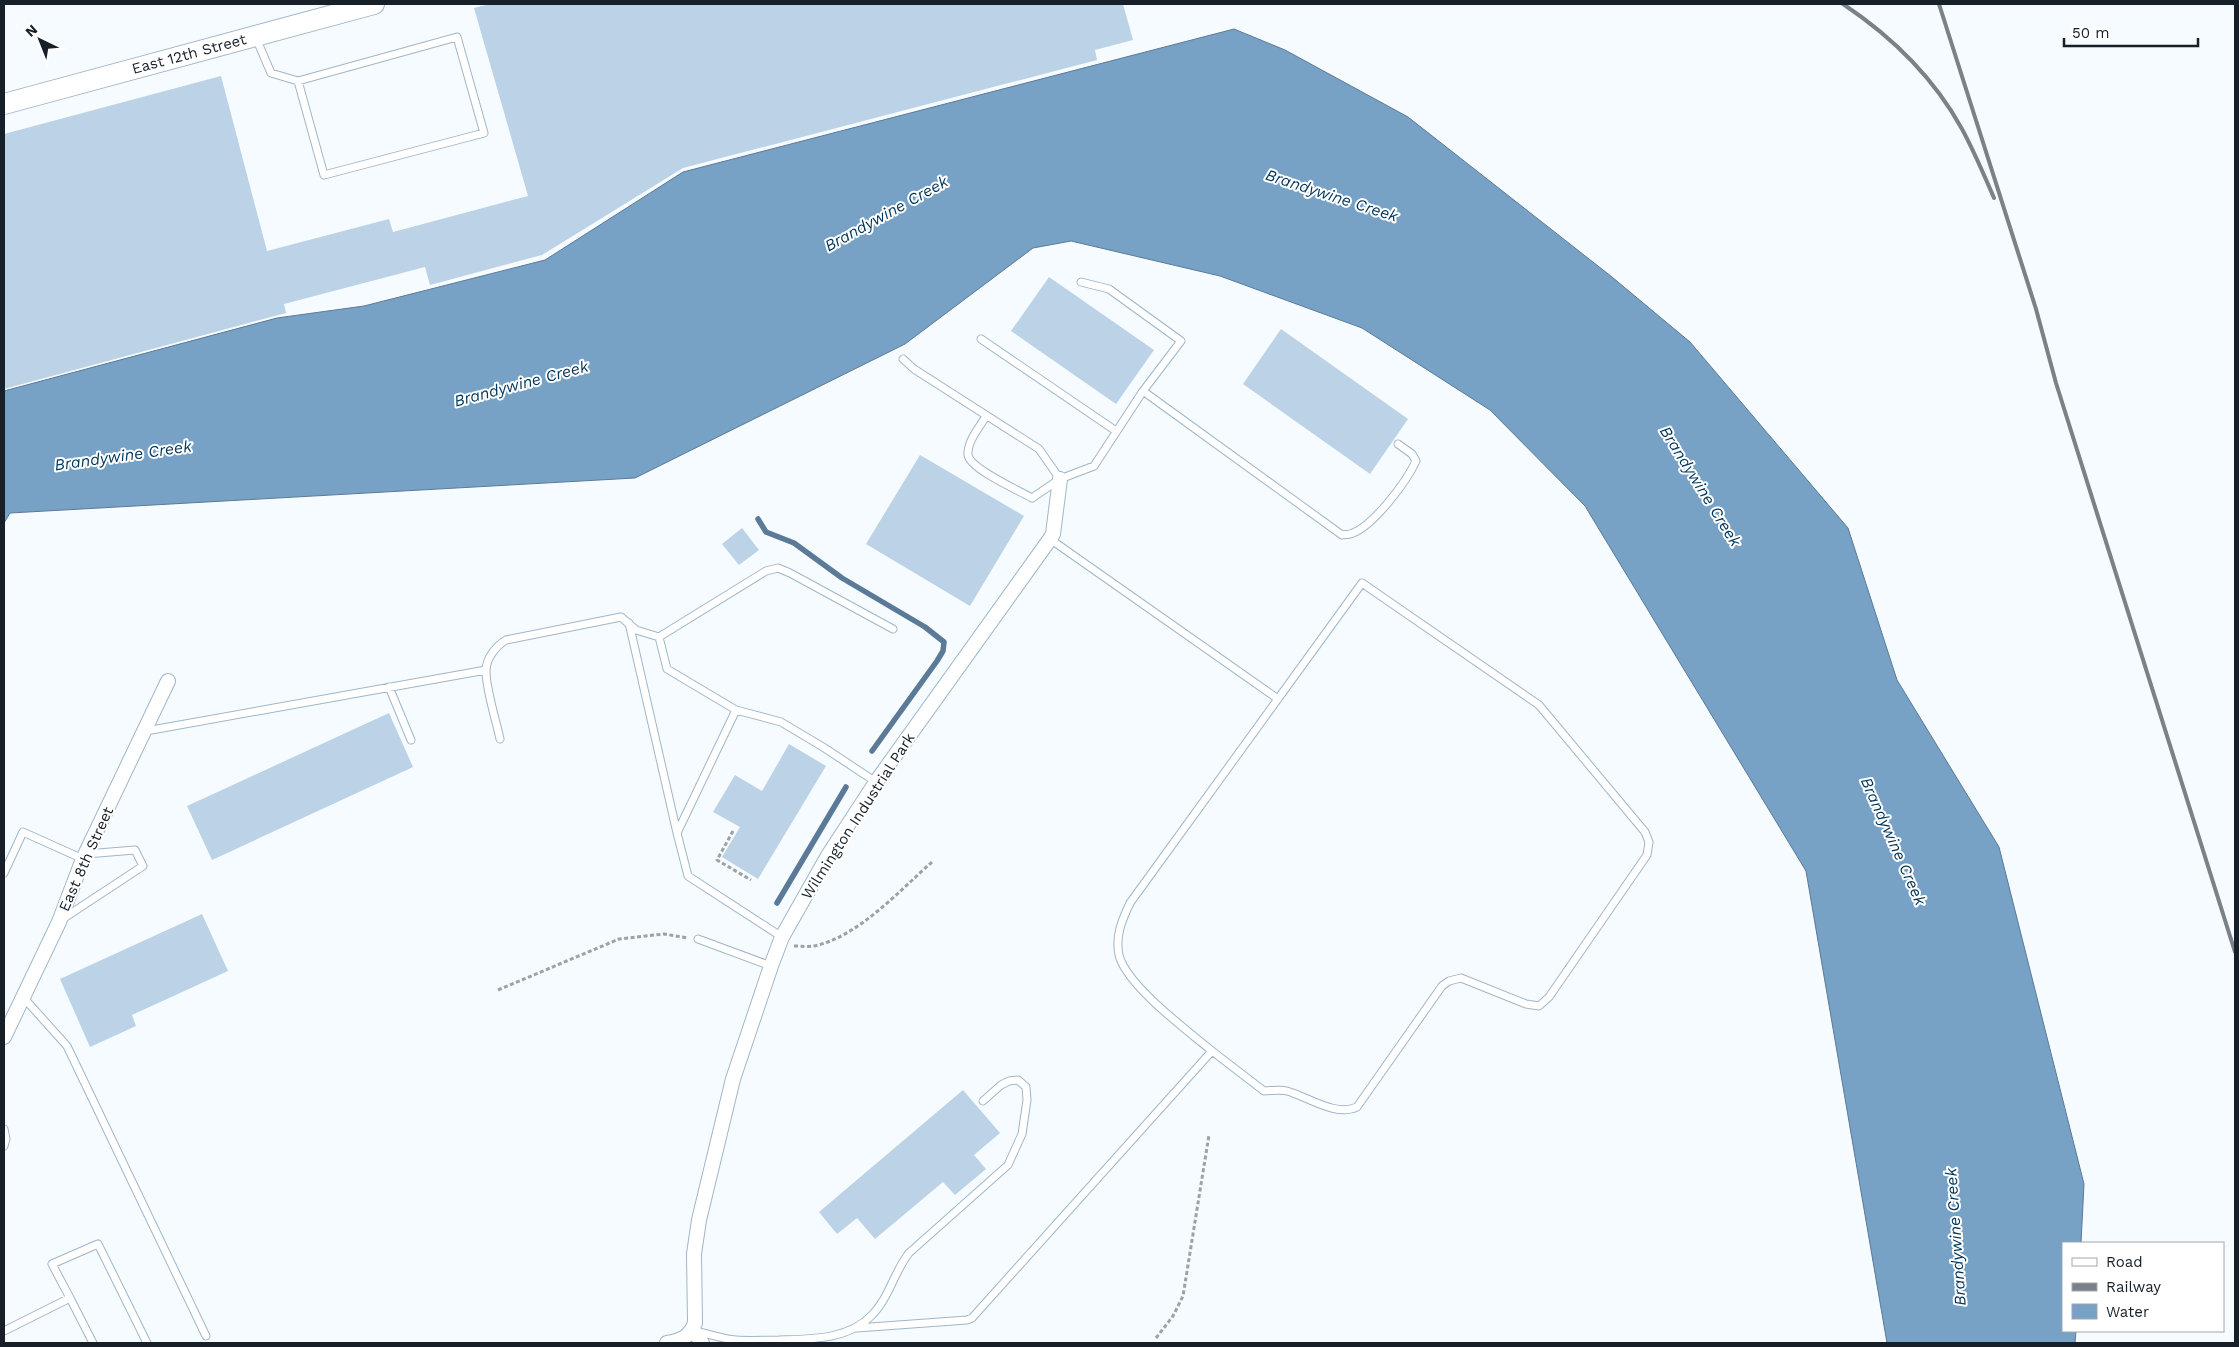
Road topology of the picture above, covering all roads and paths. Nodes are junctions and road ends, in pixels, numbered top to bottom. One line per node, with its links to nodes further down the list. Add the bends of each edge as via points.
1 (374, 4): 2 (main road, East 12th Street)
2 (255, 36): 3 (lane, via 272,73); 4 (main road, East 12th Street)
3 (298, 81): 3 (lane, via 324,175 484,133 457,37)
4 (4, 104)
5 (1081, 282): 8 (lane, via 1109,289 1181,341)
6 (981, 339): 10 (lane)
7 (902, 359): 9 (lane)
8 (1144, 391): 10 (lane); 11 (lane, via 1342,535 1353,534 1372,520 1411,472 1416,461)
9 (986, 416): 12 (lane, via 1039,449); 12 (lane, via 970,444 968,455 972,464 1032,498)
10 (1116, 431): 12 (lane, via 1094,466)
11 (1398, 444)
12 (1060, 479): 13 (street, Wilmington Industrial Park)
13 (1050, 539): 20 (lane); 25 (street, Wilmington Industrial Park)
14 (629, 623): 16 (lane, via 636,630); 17 (lane, via 621,617 506,640 492,652); 27 (lane)
15 (893, 629): 16 (lane, via 778,568 766,571)
16 (659, 637): 21 (lane, via 667,669)
17 (486, 670): 19 (lane); 24 (lane)
18 (168, 681): 22 (street, East 8th Street)
19 (389, 687): 22 (lane); 23 (lane)
20 (1278, 699): 39 (lane, via 1130,904 1120,926 1119,957 1128,973 1155,1003); 39 (lane, via 1362,584 1538,705 1645,832 1649,842 1647,855 1544,1002 1539,1006 1526,1004 1461,978 1449,981 1442,986 1357,1107 1348,1111 1285,1090 1264,1092)
21 (736, 710): 25 (lane, via 781,722); 27 (lane)
22 (146, 731): 28 (street, East 8th Street)
23 (411, 740)
24 (500, 740)
25 (876, 782): 34 (street, Wilmington Industrial Park, via 829,854)
26 (733, 831): 31 (path, via 717,860)
27 (678, 834): 34 (lane, via 688,876)
28 (84, 856): 30 (lane, via 23,832); 32 (street, East 8th Street); 32 (lane, via 135,850 144,866)
29 (932, 862): 34 (path, via 842,936 813,946)
30 (4, 873)
31 (751, 880)
32 (59, 922): 37 (street, East 8th Street)
33 (698, 939): 35 (lane); 36 (path, via 664,934 619,939)
34 (781, 942): 35 (street, Wilmington Industrial Park)
35 (770, 966): 46 (street, Wilmington Industrial Park, via 733,1079 699,1220 694,1254 695,1323)
36 (498, 990)
37 (23, 996): 38 (street, East 8th Street); 48 (lane, via 67,1046)
38 (4, 1037)
39 (1212, 1052): 45 (lane, via 972,1318)
40 (983, 1101): 45 (lane, via 1009,1081 1018,1080 1026,1087 1025,1120 1008,1165 909,1253 883,1300)
41 (4, 1129): 43 (lane)
42 (1208, 1135): 49 (path, via 1183,1296)
43 (4, 1146)
44 (70, 1298): 47 (lane); 50 (lane); 51 (lane, via 52,1264 98,1244)
45 (857, 1328): 46 (lane, via 816,1338 762,1340 735,1340)
46 (692, 1330): 52 (street, via 678,1342); 53 (street)
47 (4, 1332)
48 (206, 1336)
49 (1156, 1338)
50 (92, 1343)
51 (148, 1343)
52 (667, 1343)
53 (702, 1343)

